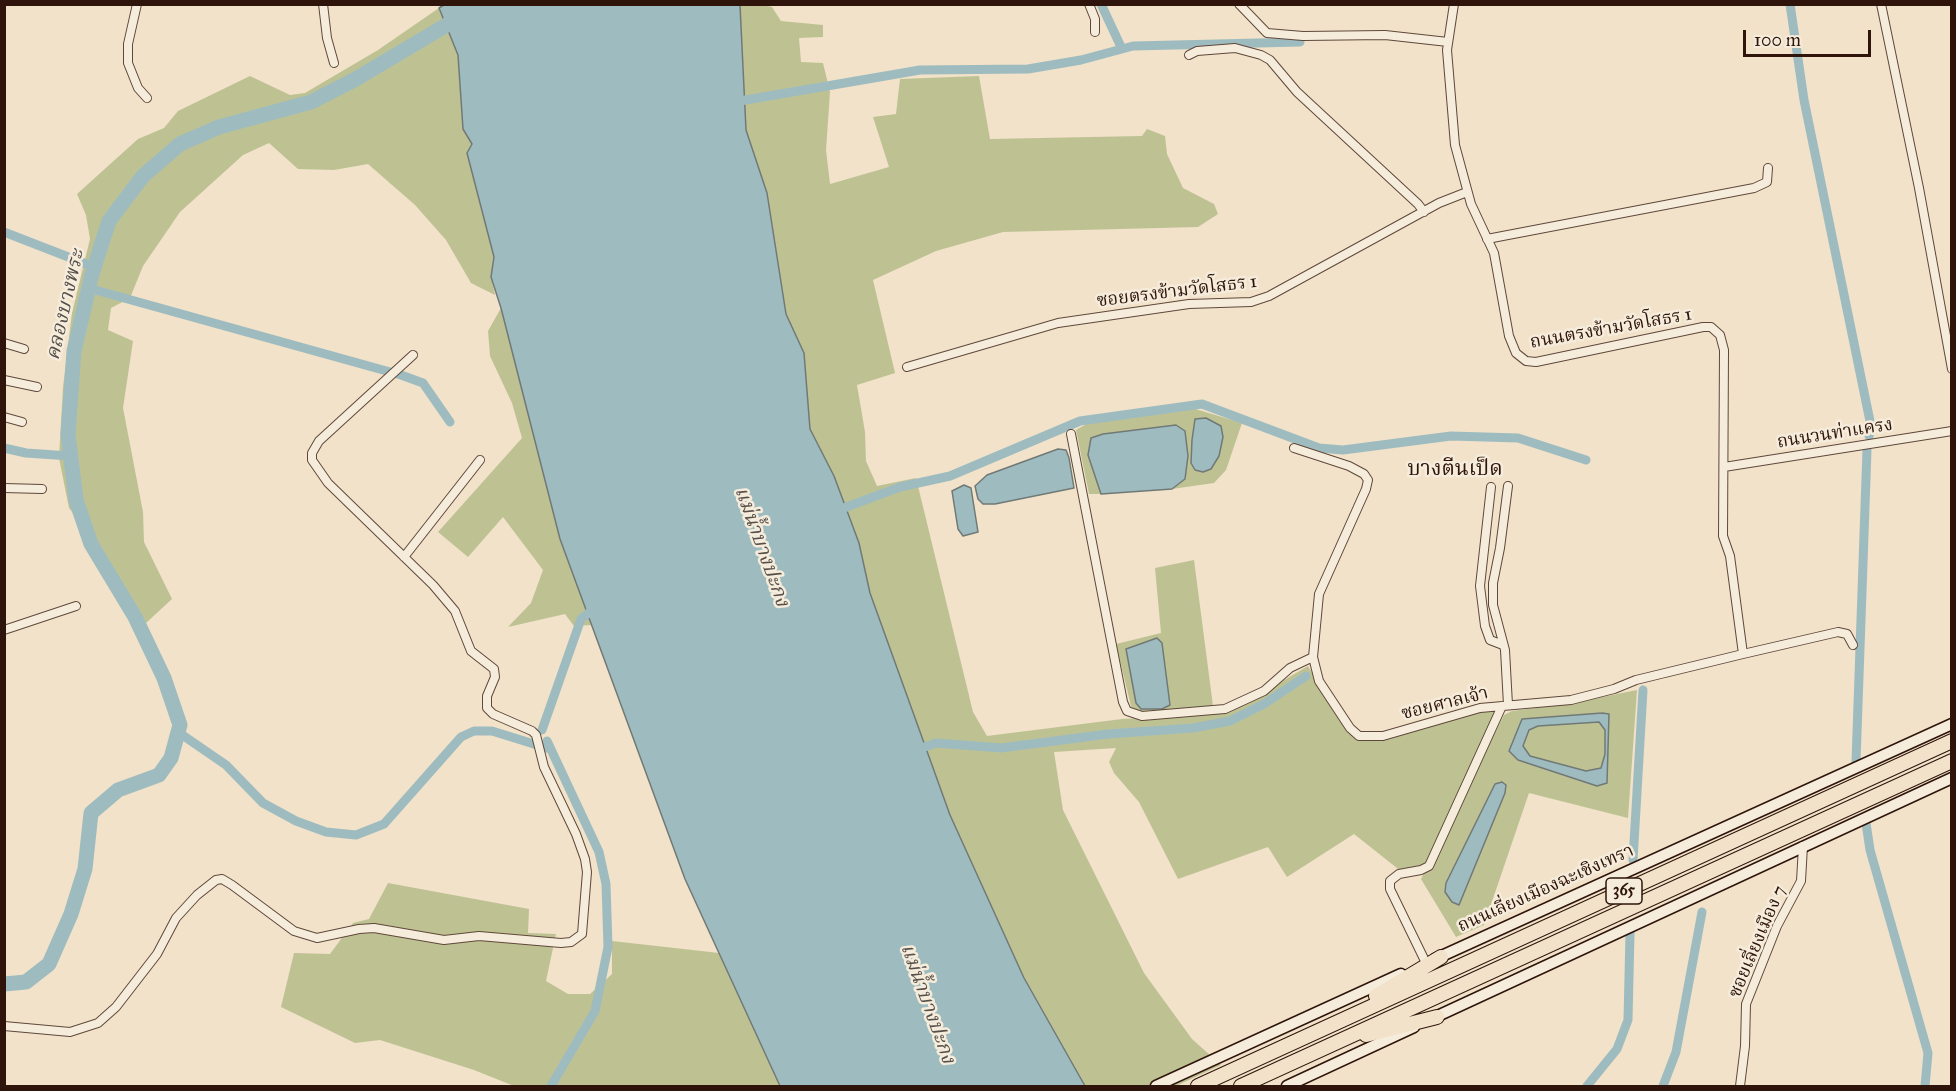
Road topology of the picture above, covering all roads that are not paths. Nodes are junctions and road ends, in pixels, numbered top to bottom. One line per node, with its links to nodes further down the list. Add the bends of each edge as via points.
1 (137, 4): 11 (street, via 128,63)
2 (323, 4): 10 (street)
3 (1089, 4): 7 (street)
4 (1239, 4): 8 (street, via 1267,33 1385,35)
5 (1454, 4): 8 (street, ถนนตรงข้ามวัดโสธร 1)
6 (1881, 4): 20 (street)
7 (1095, 32)
8 (1448, 42): 13 (street, ถนนตรงข้ามวัดโสธร 1, via 1455,146)
9 (1189, 55): 14 (street, via 1235,48 1270,60 1297,92)
10 (334, 63)
11 (147, 98)
12 (1768, 168): 15 (street, via 1767,182 1762,186)
13 (1467, 192): 14 (street, ซอยตรงข้ามวัดโสธร 1); 15 (street, ถนนตรงข้ามวัดโสธร 1)
14 (1424, 212): 19 (street, ซอยตรงข้ามวัดโสธร 1, via 1251,302 1189,304 1058,323)
15 (1487, 239): 29 (street, ถนนตรงข้ามวัดโสธร 1, via 1498,270 1509,336 1516,353 1526,361 1703,327 1716,329 1724,350)
16 (4, 343): 17 (street)
17 (24, 350)
18 (413, 355): 34 (street, via 319,441 312,453 312,460 328,483)
19 (907, 367)
20 (1952, 369)
21 (4, 380): 22 (street)
22 (37, 387)
23 (4, 417): 24 (street)
24 (22, 422)
25 (1952, 431): 29 (street, ถนนวนท่าแครง)
26 (1071, 434): 40 (street, via 1120,691 1128,711 1142,716 1225,709 1264,691 1290,668)
27 (1294, 448): 40 (street, ซอยศาลเจ้า, via 1349,466 1368,480 1319,594)
28 (480, 460): 34 (street)
29 (1724, 467): 39 (street, via 1724,536)
30 (1508, 486): 37 (street, via 1493,584 1493,605)
31 (1491, 487): 37 (street, via 1480,586 1488,633 1492,642)
32 (4, 488): 33 (street)
33 (42, 489)
34 (404, 557): 50 (street, via 454,611 471,651 494,669 486,708 532,731 539,742 544,767 579,840 587,872 585,930 571,942 479,936 444,940 374,928 317,938 294,931 222,879 202,890 176,918 157,954 116,1007 98,1023 70,1032)
35 (76, 606): 36 (street)
36 (4, 630)
37 (1503, 645): 41 (street)
38 (1853, 645): 39 (street, ซอยศาลเจ้า, via 1847,634 1838,632)
39 (1743, 654): 41 (street, ซอยศาลเจ้า, via 1571,700)
40 (1313, 657): 41 (street, ซอยศาลเจ้า, via 1315,673 1323,687 1350,728 1364,738)
41 (1505, 705): 48 (street, via 1429,866 1399,874 1390,881 1390,889)
42 (1952, 724): 47 (main road, ถนนเลี่ยงเมืองฉะเชิงเทรา / 365)
43 (1952, 741): 51 (highway, ถนนเลี่ยงเมืองฉะเชิงเทรา / 365)
44 (1952, 761): 52 (highway, 365)
45 (1952, 778): 46 (main road, 365)
46 (1803, 846): 49 (main road, 365); 57 (street, ซอยเลี่ยงเมือง 7, via 1801,882 1748,995)
47 (1441, 957): 48 (main road, ถนนเลี่ยงเมืองฉะเชิงเทรา / 365); 51 (highway)
48 (1426, 963): 53 (main road, ถนนเลี่ยงเมืองฉะเชิงเทรา / 365)
49 (1437, 1017): 52 (highway); 56 (main road, 365)
50 (4, 1026)
51 (1323, 1029): 54 (highway, ถนนเลี่ยงเมืองฉะเชิงเทรา / 365)
52 (1330, 1045): 55 (highway, 365)
53 (1156, 1086)
54 (1198, 1086)
55 (1241, 1086)
56 (1287, 1086)
57 (1740, 1086)

